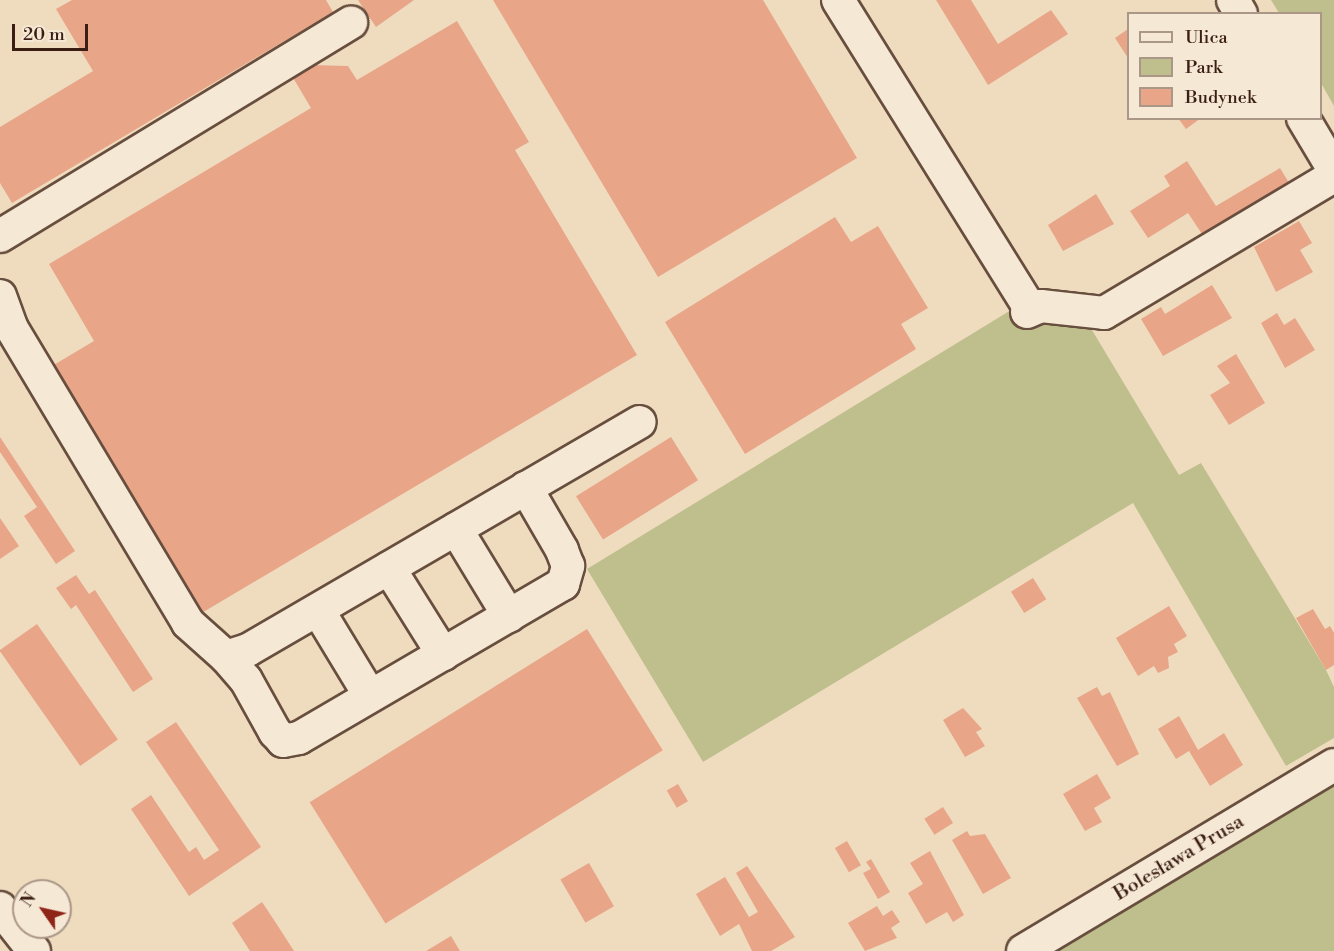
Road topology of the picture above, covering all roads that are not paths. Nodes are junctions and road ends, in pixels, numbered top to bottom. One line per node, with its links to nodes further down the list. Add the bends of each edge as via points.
1 (838, 0): 5 (street, via 1028,311 1104,313)
2 (351, 23): 6 (street)
3 (1305, 120): 4 (street)
4 (1334, 170)
5 (1334, 176)
6 (0, 236)
7 (0, 296): 15 (street, via 11,327 188,623)
8 (639, 422): 9 (street)
9 (526, 488): 10 (street); 13 (street, via 568,566 563,585)
10 (456, 529): 11 (street); 13 (street)
11 (389, 568): 12 (street); 14 (street)
12 (318, 610): 15 (street, via 248,650); 16 (street)
13 (509, 616): 14 (street)
14 (443, 654): 16 (street)
15 (226, 657): 16 (street, via 284,741 299,738)
16 (370, 696)
17 (1334, 765): 20 (street, Bolesława Prusa)
18 (0, 908): 19 (street)
19 (34, 951)
20 (1023, 951)

